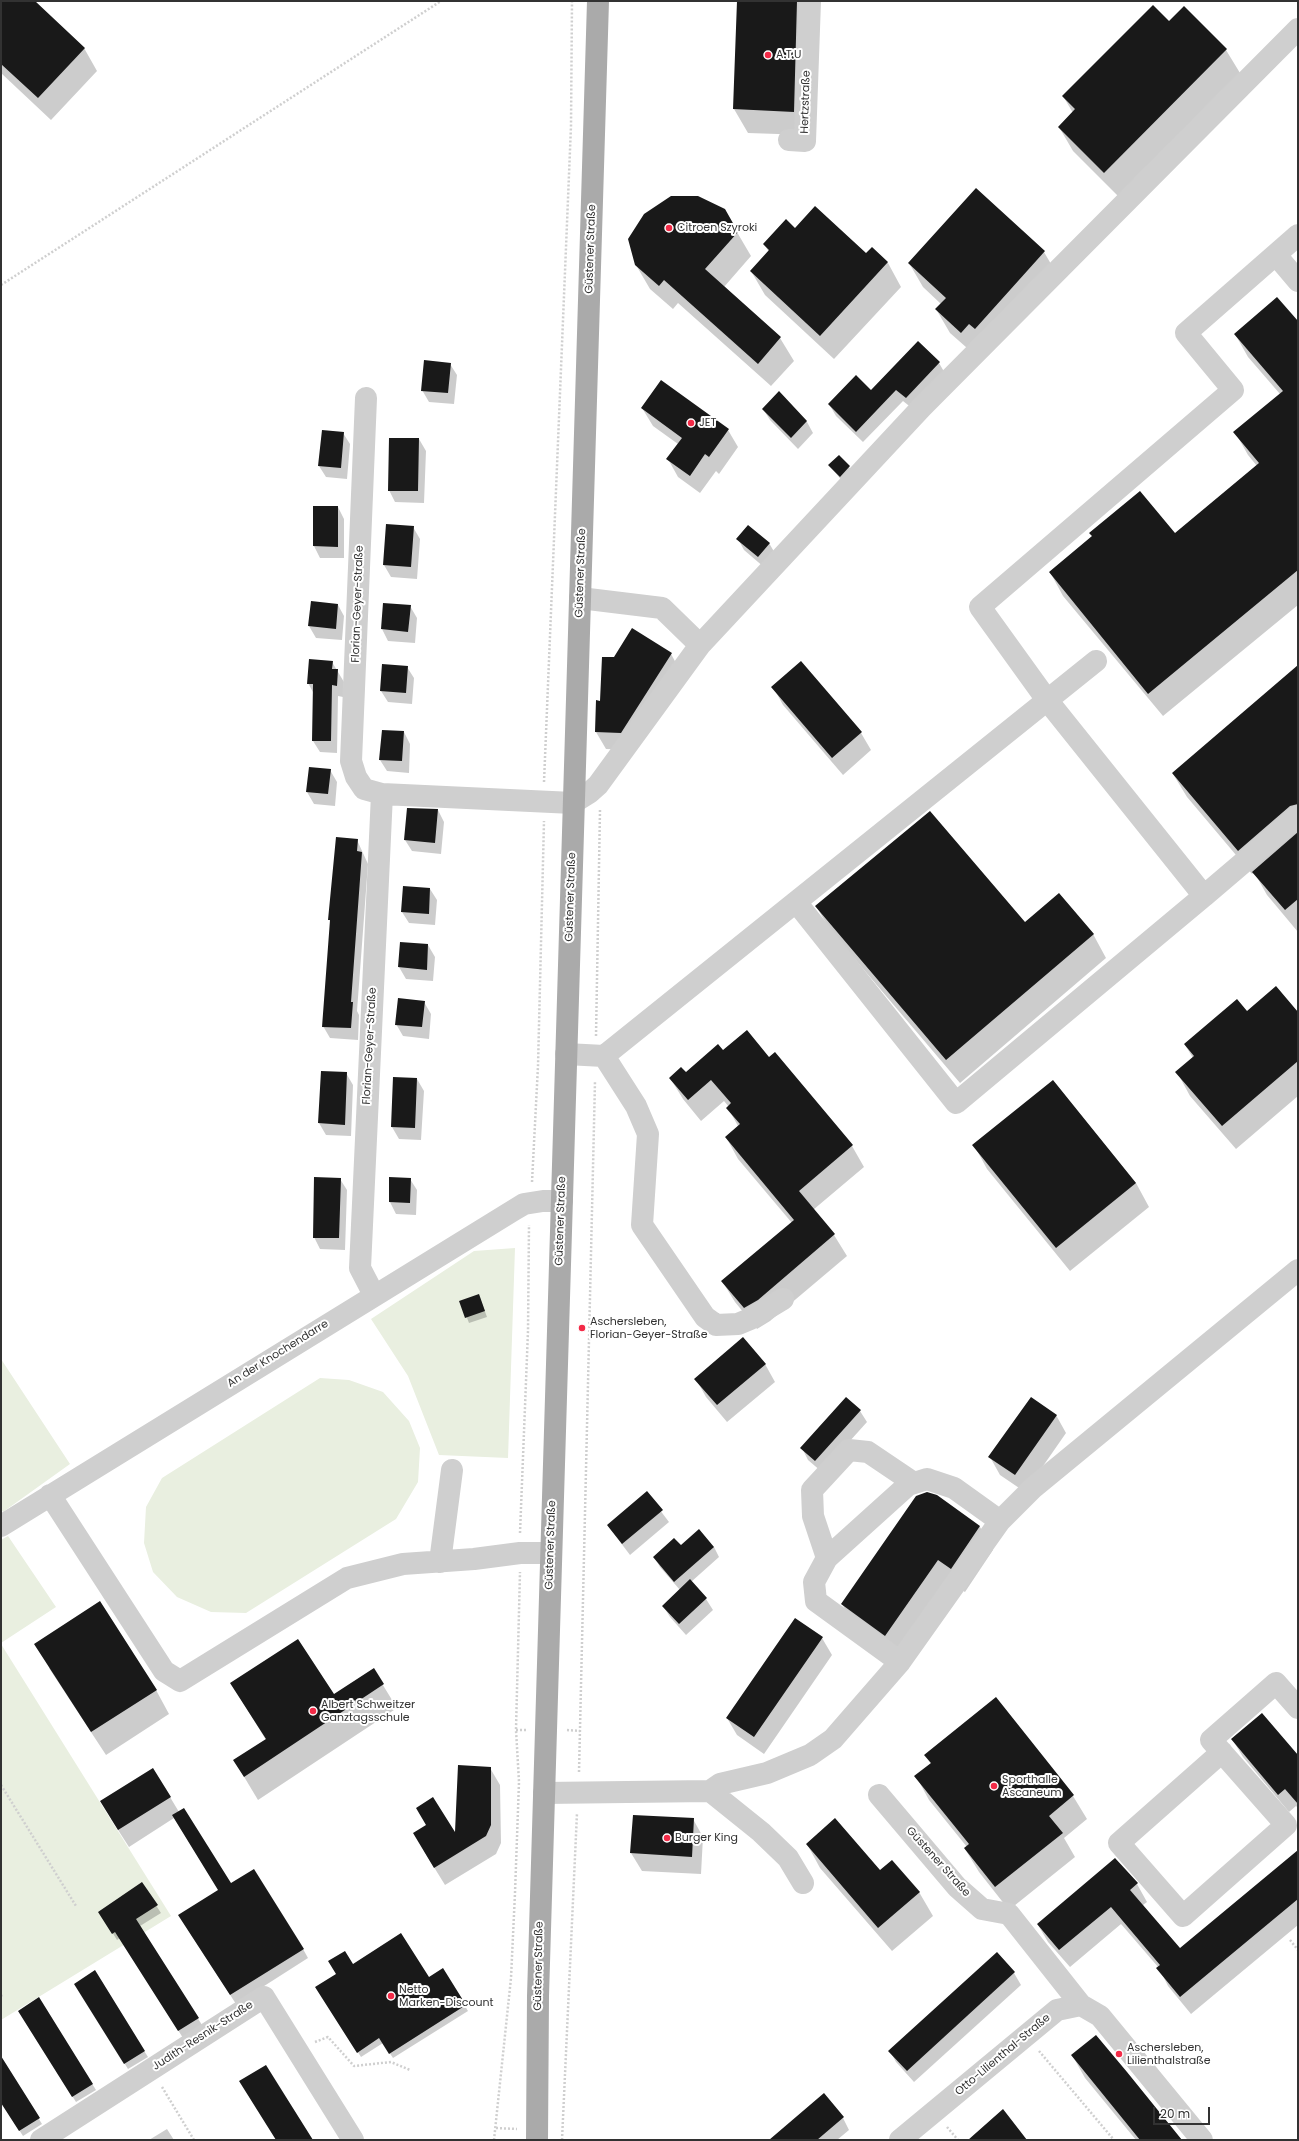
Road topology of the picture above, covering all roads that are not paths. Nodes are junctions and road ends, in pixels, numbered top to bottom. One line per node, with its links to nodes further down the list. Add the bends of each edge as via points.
1 (598, 1): 9 (main road, Güstener Straße)
2 (810, 1): 4 (street, Hertzstraße, via 804,141)
3 (1298, 29): 10 (street, via 922,407)
4 (789, 140)
5 (1298, 236): 6 (street)
6 (1276, 255): 7 (street); 12 (street, via 1186,333 1233,390 980,606)
7 (1298, 281)
8 (366, 398): 13 (street, Florian-Geyer-Straße, via 351,761 356,777 364,789)
9 (580, 598): 10 (street, via 662,608); 14 (main road, Güstener Straße)
10 (700, 645): 14 (street, via 598,785)
11 (1096, 661): 12 (street)
12 (1047, 700): 16 (street); 17 (street)
13 (382, 794): 14 (street, Florian-Geyer-Straße); 22 (street, Florian-Geyer-Straße, via 360,1268)
14 (573, 803): 18 (main road, Güstener Straße)
15 (1298, 816): 16 (street)
16 (1204, 896): 17 (street, via 956,1103)
17 (796, 902): 19 (street)
18 (566, 1054): 19 (street); 20 (main road, Güstener Straße)
19 (600, 1056): 23 (street, via 636,1106 648,1134 642,1225 705,1317 716,1325 738,1324)
20 (562, 1201): 22 (street, An der Knochendarre, via 530,1203 514,1210); 29 (main road, Güstener Straße)
21 (1298, 1270): 27 (street, via 1033,1488)
22 (374, 1295): 26 (street, An der Knochendarre)
23 (783, 1299)
24 (452, 1470): 31 (street)
25 (914, 1483): 27 (street, via 927,1479 954,1488); 30 (street, via 908,1485); 30 (street, via 868,1452 849,1450 812,1490 813,1516)
26 (50, 1494): 28 (street, An der Knochendarre); 31 (street, via 164,1671 180,1681 347,1578 403,1564)
27 (1000, 1521): 32 (street)
28 (1, 1526)
29 (551, 1553): 31 (street, via 520,1553); 36 (main road, Güstener Straße)
30 (827, 1558): 32 (street, via 814,1582 816,1601)
31 (440, 1562)
32 (900, 1662): 35 (street, via 862,1708 827,1743 810,1755 767,1773 720,1784)
33 (1298, 1708): 34 (street, via 1276,1683 1211,1740)
34 (1222, 1752): 34 (street, via 1286,1825 1183,1916 1119,1843)
35 (710, 1791): 36 (street); 38 (street, via 788,1858)
36 (544, 1793): 42 (main road, Güstener Straße, via 538,1996)
37 (879, 1795): 39 (street, Güstener Straße, via 957,1887 982,1909 1009,1914)
38 (803, 1883)
39 (1081, 2005): 43 (street, Otto-Lilienthal-Straße, via 1057,2010); 44 (street, via 1100,2016)
40 (41, 2140): 41 (street, Judith-Resnik-Straße, via 264,1997)
41 (353, 2140)
42 (538, 2140)
43 (900, 2140)
44 (1202, 2140)

